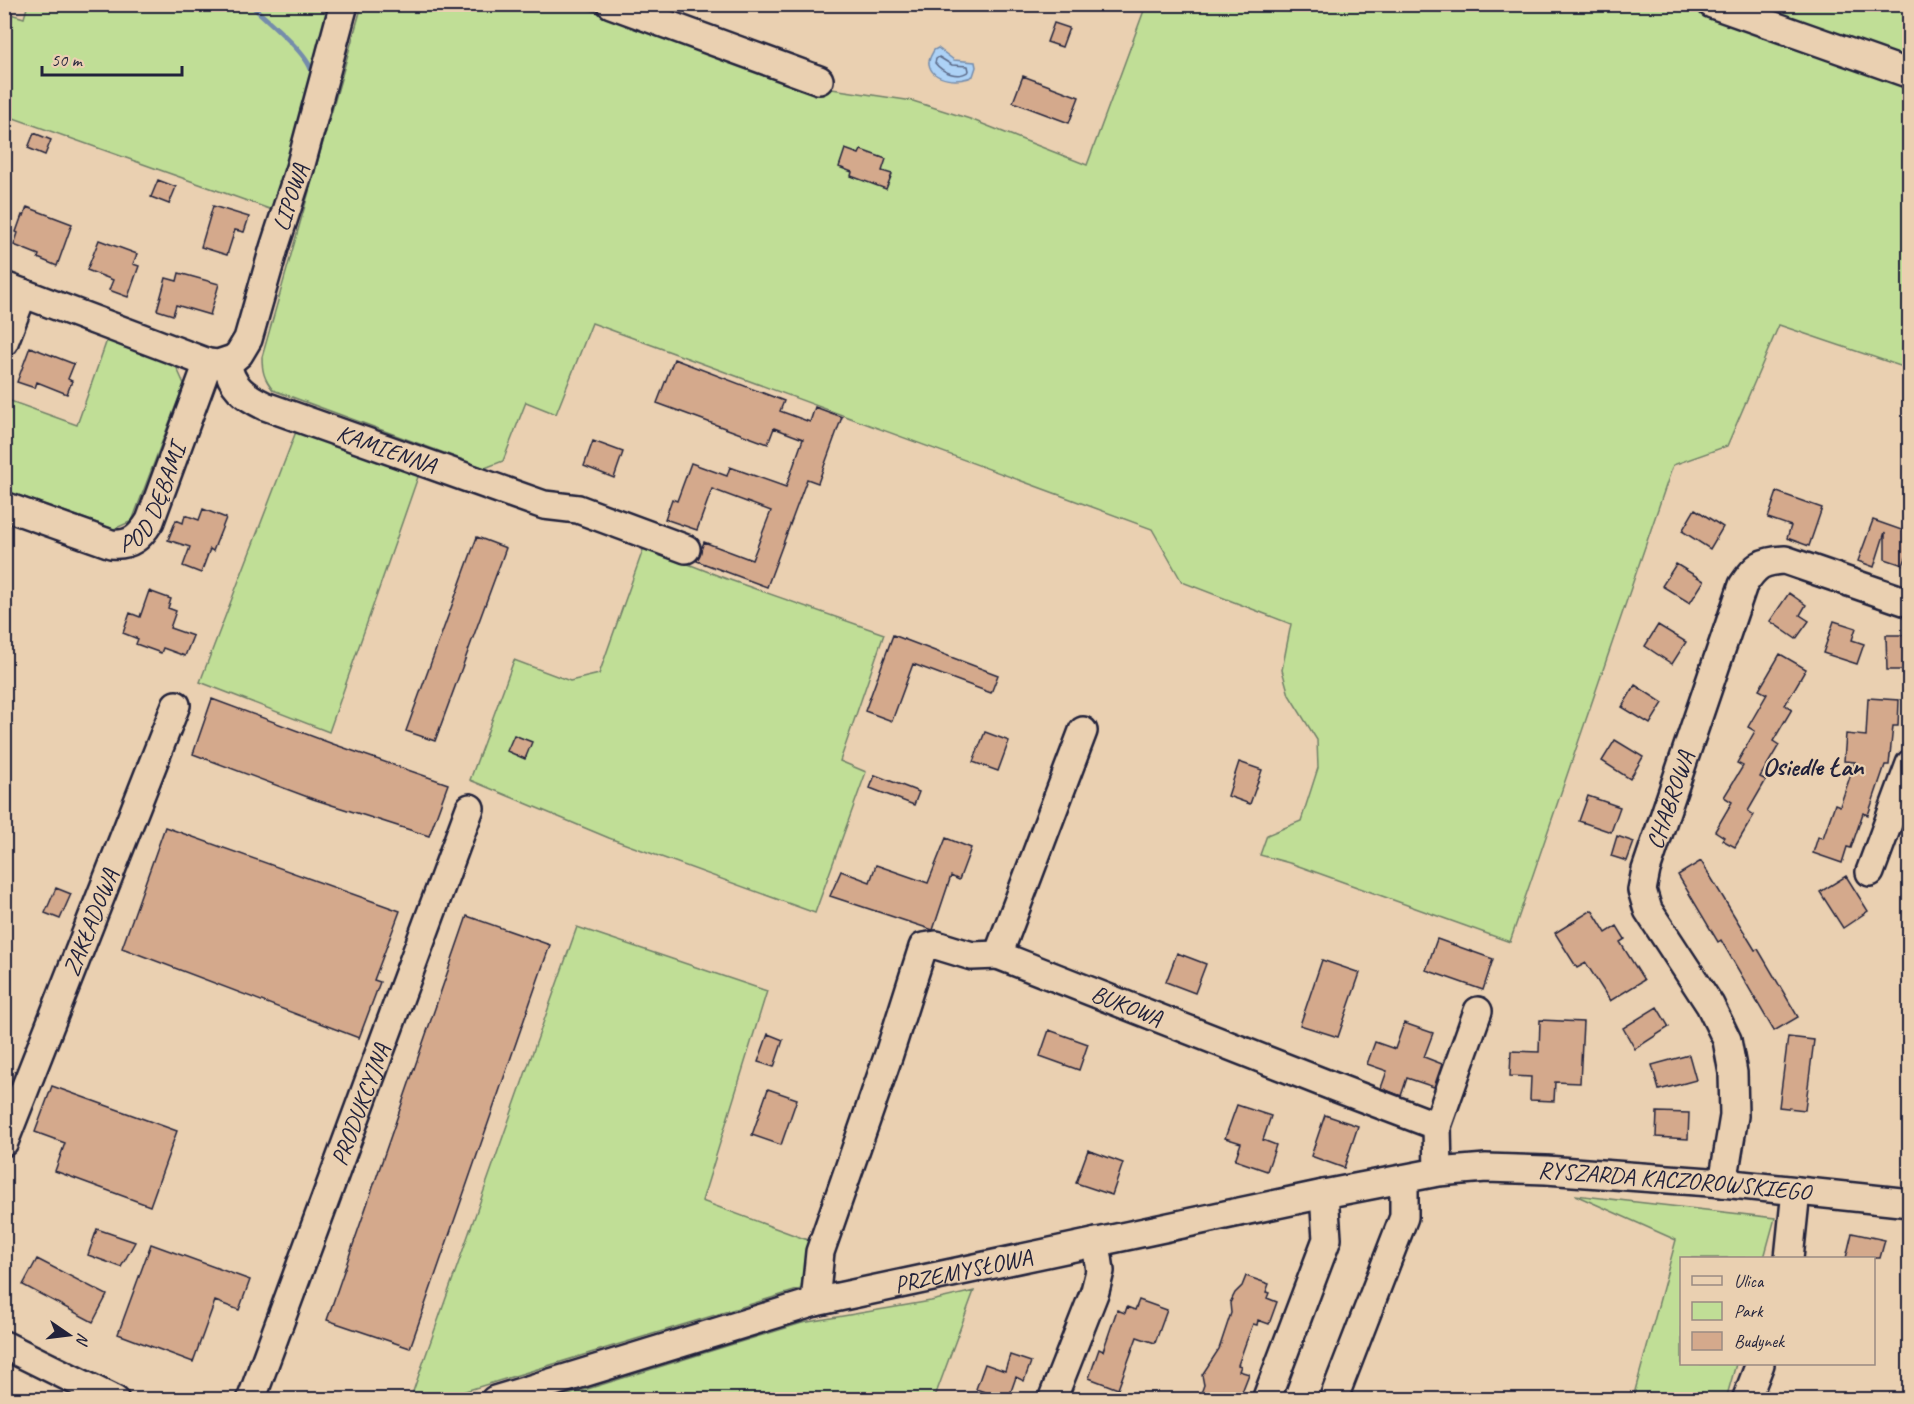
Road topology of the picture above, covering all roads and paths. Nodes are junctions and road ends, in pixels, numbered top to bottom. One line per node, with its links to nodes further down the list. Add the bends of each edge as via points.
1 (344, 4): 8 (street, LIPOWA, via 248,339 239,354)
2 (611, 4): 5 (street)
3 (1712, 4): 4 (street)
4 (1910, 74)
5 (819, 80)
6 (14, 290): 7 (street); 8 (street)
7 (4, 342)
8 (218, 363): 9 (street, POD DĘBAMI, via 150,521 131,542 111,544); 10 (street, KAMIENNA, via 237,388 265,405 544,505 578,509)
9 (4, 506)
10 (686, 549)
11 (1910, 603): 23 (street, CHABROWA, via 1785,560 1767,561 1753,570 1743,585 1646,870 1642,890 1648,910 1710,1005 1727,1040 1734,1116)
12 (176, 705): 20 (street, ZAKŁADOWA)
13 (1083, 731): 17 (street)
14 (1910, 764): 16 (street)
15 (470, 808): 34 (street, PRODUKCYJNA)
16 (1870, 872)
17 (998, 955): 19 (street, BUKOWA); 29 (street, via 972,956 936,945 923,947 820,1252)
18 (1478, 1011): 19 (street)
19 (1437, 1126): 21 (street)
20 (4, 1142)
21 (1438, 1172): 22 (street, PRZEMYSŁOWA); 23 (street, RYSZARDA KACZOROWSKIEGO, via 1486,1168 1546,1170)
22 (1404, 1179): 25 (street, PRZEMYSŁOWA); 38 (street, via 1404,1217)
23 (1724, 1183): 24 (street, RYSZARDA KACZOROWSKIEGO)
24 (1796, 1191): 26 (street, RYSZARDA KACZOROWSKIEGO); 28 (street)
25 (1324, 1194): 27 (street, PRZEMYSŁOWA); 37 (street, via 1327,1239)
26 (1910, 1203)
27 (1096, 1242): 29 (street, PRZEMYSŁOWA); 36 (street, via 1100,1271 1095,1291)
28 (1789, 1257)
29 (815, 1302): 35 (street, PRZEMYSŁOWA)
30 (4, 1345): 32 (street)
31 (1760, 1365): 39 (street)
32 (80, 1392): 33 (street)
33 (115, 1400)
34 (251, 1400)
35 (495, 1400)
36 (1052, 1400)
37 (1266, 1400)
38 (1333, 1400)
39 (1746, 1400)

